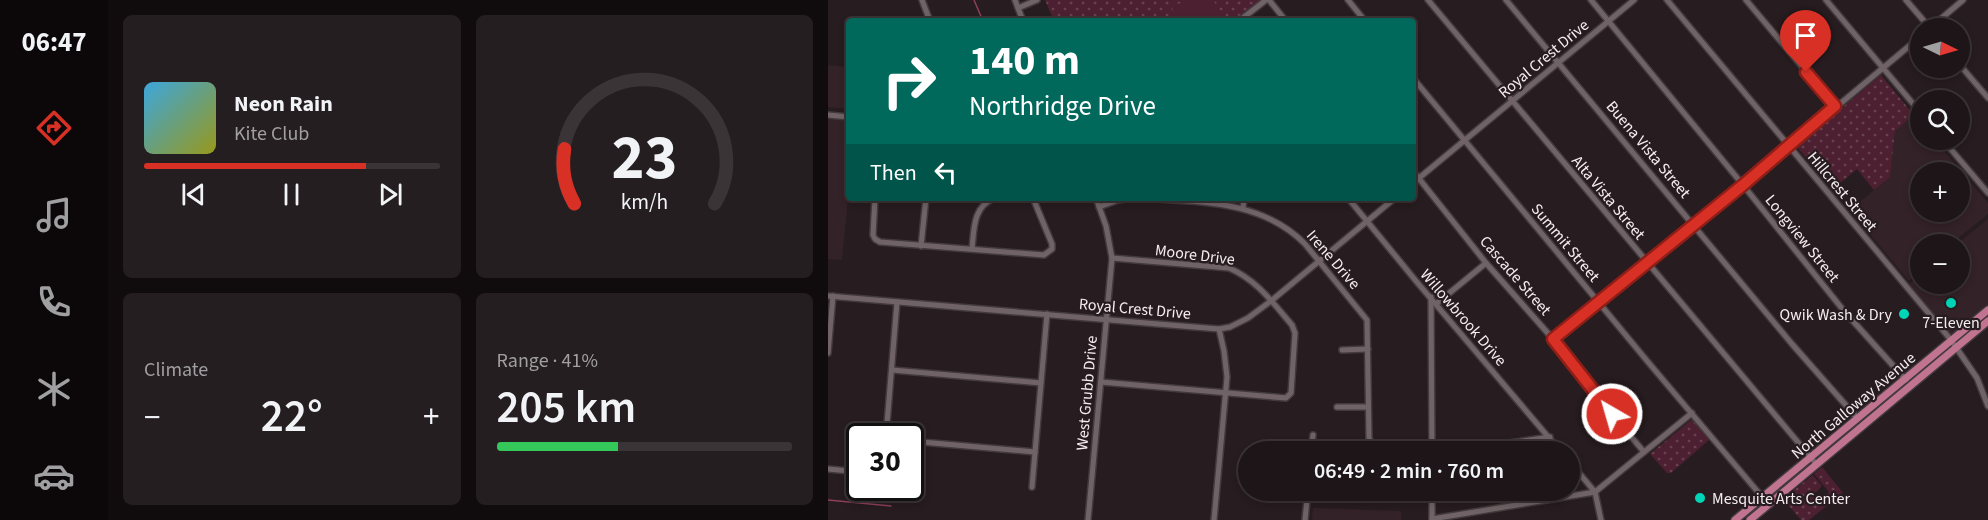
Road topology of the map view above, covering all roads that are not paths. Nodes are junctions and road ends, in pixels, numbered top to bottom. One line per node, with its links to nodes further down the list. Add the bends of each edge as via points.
1 (922, 0): 16 (street)
2 (1015, 0): 15 (street)
3 (1036, 0): 15 (street)
4 (1267, 0): 18 (street); 19 (street)
5 (1348, 0): 20 (street)
6 (1428, 0): 31 (street, Alta Vista Street)
7 (1506, 0): 25 (street, Buena Vista Street)
8 (1591, 0): 23 (street, Longview Street)
9 (1634, 0): 23 (street, Royal Crest Drive)
10 (1667, 0): 36 (street, Hillcrest Street)
11 (1746, 0): 32 (street)
12 (1826, 0): 26 (street)
13 (1906, 0): 21 (street)
14 (1964, 0): 22 (street)
15 (1018, 8): 17 (street)
16 (929, 18)
17 (1022, 18)
18 (1243, 18)
19 (1283, 18)
20 (1363, 18)
21 (1921, 18)
22 (1942, 18)
23 (1609, 21): 25 (street, Royal Crest Drive); 41 (street, Longview Street)
24 (1910, 45): 26 (street)
25 (1559, 62): 31 (street, Royal Crest Drive); 56 (street, Buena Vista Street)
26 (1882, 68): 30 (street); 32 (street)
27 (1970, 77): 29 (street)
28 (1416, 82): 35 (street, Summit Street)
29 (1988, 98)
30 (1910, 100)
31 (1512, 101): 35 (street, Royal Crest Drive); 62 (street, Alta Vista Street)
32 (1835, 106): 36 (street)
33 (828, 115): 34 (street)
34 (846, 117)
35 (1465, 141): 39 (street, Royal Crest Drive); 67 (street, Summit Street)
36 (1788, 146): 41 (street); 75 (street, Hillcrest Street)
37 (1951, 150): 42 (street)
38 (1416, 174): 39 (street, Cascade Street)
39 (1419, 178): 40 (street, Royal Crest Drive); 61 (street, Cascade Street)
40 (1416, 180)
41 (1743, 185): 56 (street); 81 (street, Longview Street)
42 (1988, 193)
43 (875, 201): 57 (street, via 875,239)
44 (926, 201): 57 (street)
45 (988, 201): 58 (street, via 976,216)
46 (1035, 201): 58 (street, via 1052,244 1050,252 1039,255)
47 (1097, 201): 53 (street, West Grubb Drive)
48 (1115, 201): 53 (street)
49 (1190, 201): 54 (street, Irene Drive)
50 (1244, 201): 54 (street)
51 (1350, 201): 55 (street, Willowbrook Drive)
52 (1391, 201): 55 (street, Royal Crest Drive)
53 (1100, 207): 59 (street, West Grubb Drive)
54 (1243, 208): 60 (street, Irene Drive, via 1275,220 1295,234)
55 (1367, 221): 60 (street, Royal Crest Drive); 64 (street, Willowbrook Drive)
56 (1694, 224): 62 (street); 90 (street, Buena Vista Street)
57 (921, 246): 58 (street)
58 (972, 249)
59 (1112, 258): 65 (street, Moore Drive, via 1229,268 1253,281); 71 (street, West Grubb Drive)
60 (1319, 261): 65 (street, Royal Crest Drive); 78 (street, Irene Drive, via 1366,316)
61 (1486, 262): 68 (street); 74 (street, Cascade Street)
62 (1647, 263): 67 (street); 103 (street, Alta Vista Street)
63 (831, 296): 66 (street, Royal Crest Drive); 79 (street)
64 (1431, 297): 68 (street, Willowbrook Drive); 97 (street)
65 (1271, 301): 73 (street, Royal Crest Drive, via 1248,318); 85 (street, Moore Drive, via 1295,333 1291,393 1286,398)
66 (897, 302): 70 (street, Royal Crest Drive); 80 (street)
67 (1599, 302): 74 (street); 89 (street, Summit Street)
68 (1436, 304): 94 (street, Willowbrook Drive)
69 (1988, 309): 75 (main road, North Galloway Avenue)
70 (1047, 314): 71 (street, Royal Crest Drive); 83 (street)
71 (1106, 319): 73 (street, Royal Crest Drive); 82 (street, West Grubb Drive)
72 (1988, 321): 76 (main road, North Galloway Avenue)
73 (1219, 329): 85 (street, via 1227,378)
74 (1553, 339): 102 (street, Cascade Street)
75 (1951, 340): 76 (street, Hillcrest Street); 81 (main road, North Galloway Avenue)
76 (1956, 347): 84 (main road, North Galloway Avenue); 86 (street, Hillcrest Street, via 1977,378)
77 (1342, 350): 78 (street)
78 (1368, 350): 88 (street, Irene Drive)
79 (828, 353)
80 (892, 370): 83 (street); 91 (street)
81 (1905, 380): 84 (street); 90 (main road, North Galloway Avenue)
82 (1101, 382): 85 (street); 114 (street, West Grubb Drive)
83 (1041, 383): 101 (street)
84 (1910, 387): 92 (main road, North Galloway Avenue)
85 (1225, 393): 115 (street)
86 (1988, 406)
87 (1337, 407): 88 (street)
88 (1368, 407): 96 (street, Irene Drive)
89 (1692, 413): 102 (street); 110 (street, Summit Street)
90 (1858, 418): 92 (street, Buena Vista Street); 103 (main road, North Galloway Avenue)
91 (887, 423)
92 (1863, 426): 104 (main road, North Galloway Avenue)
93 (1313, 435): 95 (street)
94 (1550, 437): 98 (street); 99 (street, Willowbrook Drive)
95 (1312, 441)
96 (1370, 441)
97 (1432, 441)
98 (1523, 441)
99 (1553, 441)
100 (924, 442): 101 (street)
101 (1035, 452): 108 (street)
102 (1644, 452): 109 (street)
103 (1811, 457): 104 (street, Alta Vista Street); 110 (main road, North Galloway Avenue)
104 (1817, 465): 113 (main road, North Galloway Avenue)
105 (828, 469): 106 (street)
106 (846, 471)
107 (1580, 474): 109 (street)
108 (1032, 487)
109 (1595, 492): 117 (street); 118 (street)
110 (1763, 497): 113 (street, Summit Street); 119 (main road, North Galloway Avenue)
111 (1307, 501): 116 (street)
112 (1432, 501): 117 (street)
113 (1769, 505): 120 (main road, North Galloway Avenue)
114 (1088, 520)
115 (1214, 520)
116 (1305, 520)
117 (1432, 520)
118 (1601, 520)
119 (1735, 520)
120 (1750, 520)

